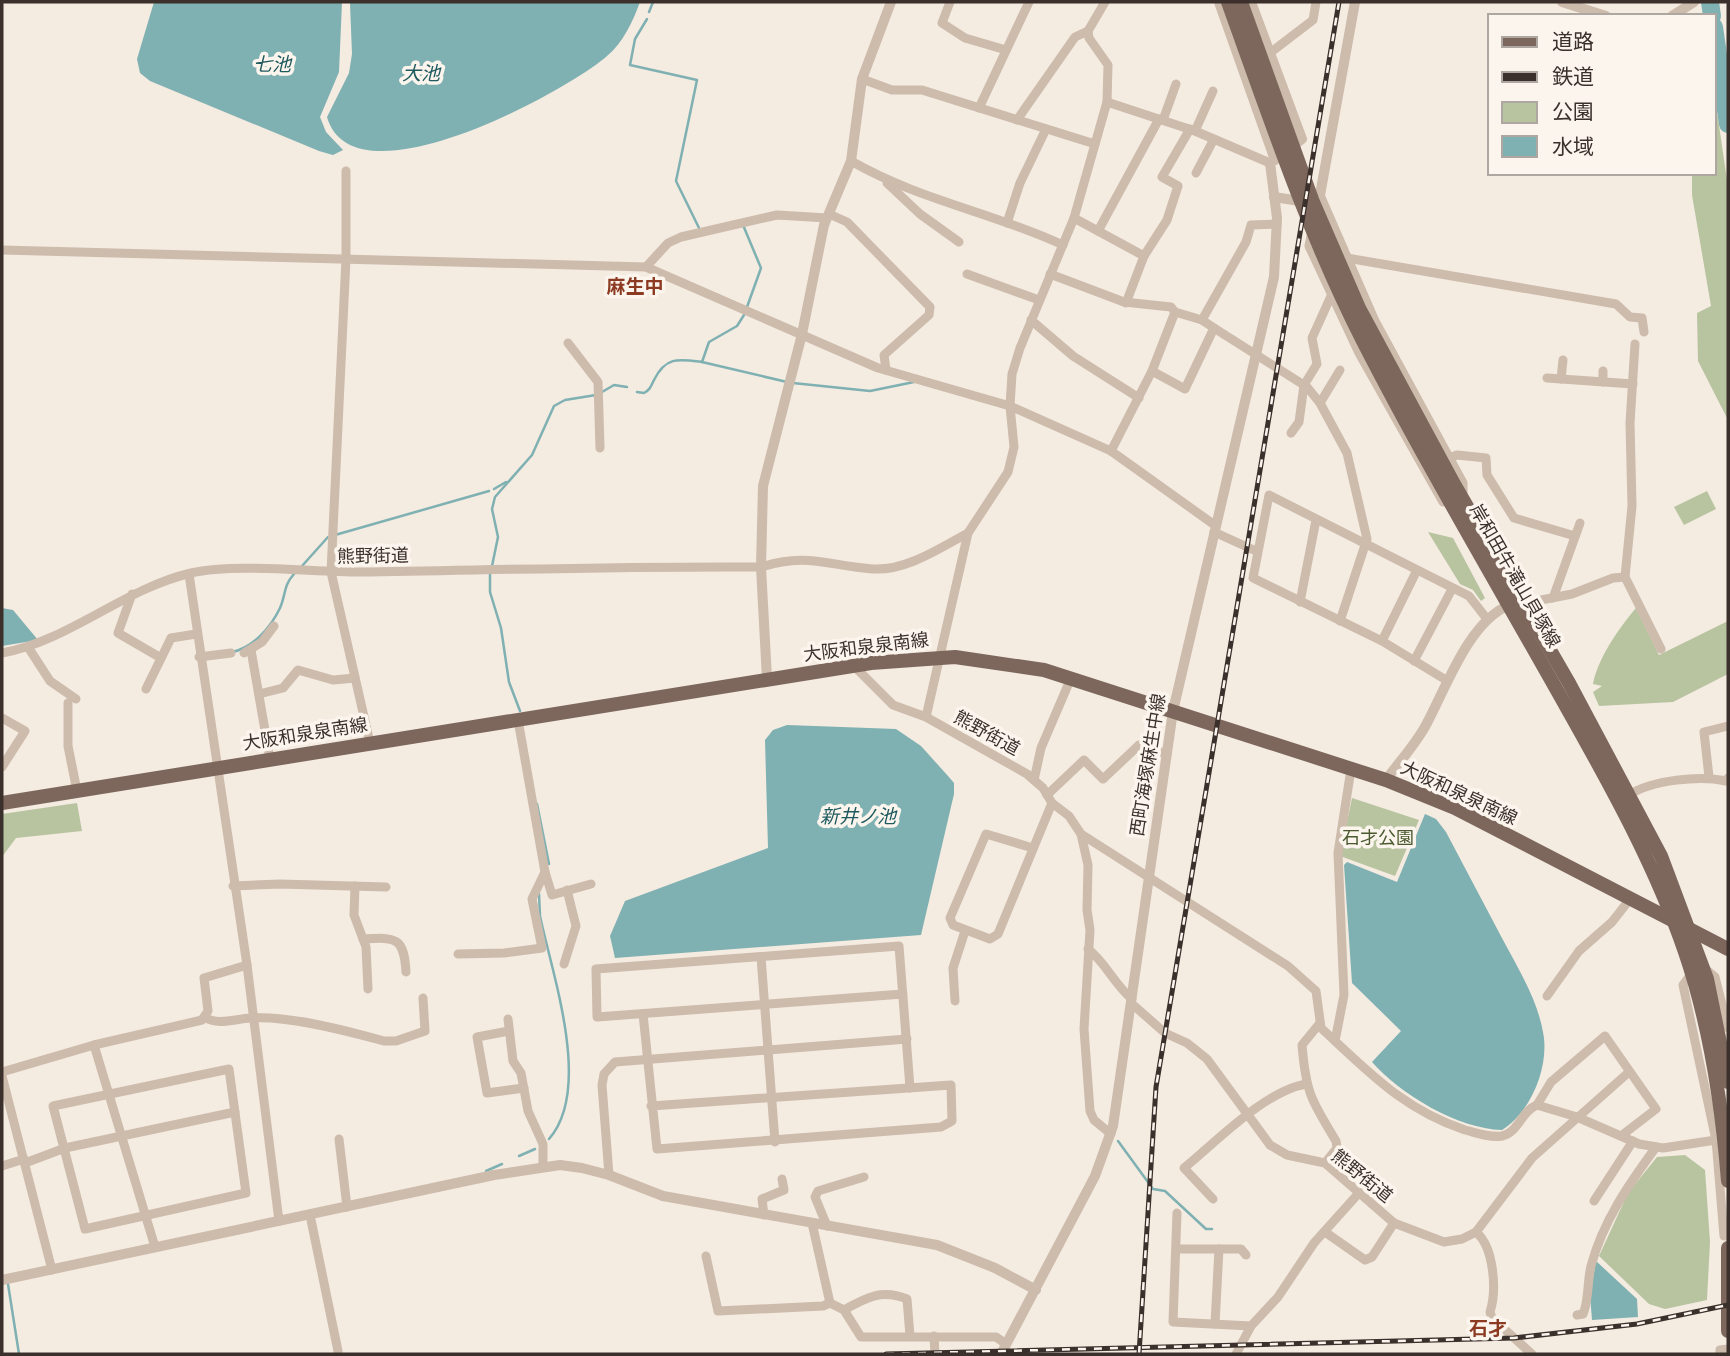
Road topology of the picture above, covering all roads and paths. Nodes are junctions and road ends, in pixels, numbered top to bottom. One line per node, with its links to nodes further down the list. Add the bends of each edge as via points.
1 (891, 2): 19 (street)
2 (950, 2): 16 (street, via 942,23 965,38)
3 (1029, 2): 16 (street)
4 (1105, 2): 15 (street)
5 (1219, 2): 31 (street, 西町海塚麻生中線)
6 (1228, 2): 18 (main road, 岸和田牛滝山貝塚線)
7 (1241, 2): 18 (main road, 岸和田牛滝山貝塚線)
8 (1251, 2): 17 (street)
9 (1317, 2): 17 (street, via 1313,20)
10 (1355, 2): 36 (street)
11 (1562, 2): 13 (street)
12 (1694, 2): 14 (street)
13 (1600, 14)
14 (1675, 14)
15 (1088, 31): 22 (street, via 1108,65); 25 (street, via 1075,37)
16 (1006, 50): 23 (street)
17 (1270, 52): 31 (street, via 1302,139)
18 (1262, 77): 69 (main road, 岸和田牛滝山貝塚線)
19 (862, 79): 23 (street, via 892,90 922,90); 30 (street)
20 (1176, 84): 24 (street)
21 (1213, 91): 27 (street)
22 (1107, 102): 24 (street); 29 (street)
23 (979, 108): 25 (street)
24 (1161, 119): 27 (street); 41 (street)
25 (1017, 120): 26 (street)
26 (1046, 129): 29 (street); 39 (street)
27 (1192, 130): 28 (street); 46 (street, via 1162,177 1178,186 1167,220)
28 (1214, 139): 31 (street); 33 (street)
29 (1095, 144): 38 (street)
30 (851, 161): 34 (street); 37 (street)
31 (1273, 161): 35 (street, 西町海塚麻生中線)
32 (346, 171): 47 (street)
33 (1196, 173)
34 (882, 179): 39 (street); 42 (street)
35 (1274, 197): 36 (street); 40 (street, 西町海塚麻生中線)
36 (1319, 199): 45 (street); 48 (street, via 1309,246)
37 (828, 216): 49 (street, via 777,215 681,237 668,243); 60 (street); 65 (street, via 848,222 930,307 929,315 884,355)
38 (1074, 218): 41 (street); 43 (street)
39 (1007, 223): 43 (street)
40 (1277, 224): 57 (street, via 1251,225); 63 (street, 西町海塚麻生中線, via 1274,277)
41 (1098, 231): 46 (street)
42 (959, 242)
43 (1063, 245): 51 (street)
44 (2, 250): 47 (street)
45 (1345, 255): 48 (street); 59 (street, via 1616,304 1630,317 1642,318); 81 (street, via 1375,321)
46 (1144, 256): 54 (street)
47 (346, 259): 49 (street); 93 (street)
48 (1317, 264): 52 (street)
49 (646, 267): 60 (street)
50 (967, 274): 53 (street)
51 (1050, 274): 53 (street); 54 (street)
52 (1331, 296): 74 (street, via 1312,338 1317,364); 92 (street, via 1426,475)
53 (1038, 300): 56 (street)
54 (1126, 303): 55 (street, via 1171,307)
55 (1175, 312): 57 (street); 66 (street)
56 (1031, 320): 75 (street, via 1073,356); 77 (street, via 1012,374)
57 (1202, 320): 58 (street)
58 (1214, 328): 63 (street); 66 (street, via 1185,389)
59 (1644, 332)
60 (802, 334): 65 (street); 90 (street, via 763,486)
61 (568, 343): 79 (street, via 598,382)
62 (1632, 350): 73 (street)
63 (1256, 354): 74 (street); 85 (street, 西町海塚麻生中線)
64 (1563, 359): 71 (street)
65 (886, 370): 77 (street)
66 (1152, 370): 75 (street)
67 (1340, 370): 76 (street)
68 (1603, 371): 72 (street)
69 (1388, 376): 82 (main road, 岸和田牛滝山貝塚線); 92 (main road, 岸和田牛滝山貝塚線)
70 (1547, 378): 71 (street)
71 (1561, 379): 72 (street)
72 (1602, 382): 73 (street)
73 (1633, 384): 95 (street, via 1632,506)
74 (1304, 385): 76 (street); 78 (street)
75 (1139, 398): 80 (street)
76 (1320, 403): 88 (street, via 1347,453)
77 (1010, 406): 80 (street); 86 (street, via 1014,447 1008,472)
78 (1291, 433)
79 (600, 448)
80 (1111, 451): 85 (street)
81 (1450, 458): 82 (street, via 1463,483); 87 (street, via 1486,458 1487,475 1507,513)
82 (1463, 498): 100 (main road, 岸和田牛滝山貝塚線)
83 (1316, 520): 88 (street); 89 (street, via 1269,495); 99 (street)
84 (1580, 523): 87 (street)
85 (1215, 529): 89 (street); 122 (street, 西町海塚麻生中線)
86 (968, 533): 90 (street, 熊野街道, via 906,564 875,569 801,558); 112 (street)
87 (1576, 536): 98 (street)
88 (1367, 545): 91 (street); 103 (street)
89 (1256, 551): 99 (street, via 1253,578)
90 (761, 567): 93 (street, 熊野街道); 118 (street)
91 (1417, 570): 96 (street); 106 (street)
92 (1489, 570): 101 (main road, 岸和田牛滝山貝塚線)
93 (331, 572): 94 (street, 熊野街道); 116 (street)
94 (189, 573): 97 (street, 熊野街道); 105 (street)
95 (1625, 577): 98 (street); 108 (street)
96 (1452, 589): 102 (street, via 1469,596); 114 (street)
97 (132, 594): 107 (street, 熊野街道); 113 (street, via 118,633)
98 (1553, 598): 100 (street)
99 (1300, 602): 103 (street)
100 (1524, 603): 101 (street); 138 (main road, 岸和田牛滝山貝塚線)
101 (1509, 605): 102 (street); 151 (main road, 岸和田牛滝山貝塚線, via 1617,797)
102 (1487, 619): 119 (street)
103 (1340, 621): 106 (street)
104 (274, 626): 121 (street, via 248,651)
105 (196, 634): 111 (street); 113 (street, via 171,638)
106 (1382, 640): 114 (street)
107 (28, 647): 109 (street, 熊野街道); 137 (street, via 50,681 72,701 68,746)
108 (1661, 649)
109 (2, 653)
110 (231, 653): 111 (street)
111 (199, 657): 131 (street)
112 (941, 657): 115 (main road, 大阪和泉泉南線); 117 (main road, 大阪和泉泉南線, via 1011,663); 123 (street)
113 (161, 658): 120 (street)
114 (1414, 661): 119 (street)
115 (854, 666): 118 (main road, 大阪和泉泉南線); 123 (street, 熊野街道, via 893,705)
116 (355, 678): 121 (street, via 333,680 298,670 283,688); 127 (street)
117 (1071, 678): 122 (main road, 大阪和泉泉南線); 135 (street, via 1041,748)
118 (767, 679): 125 (main road, 大阪和泉泉南線)
119 (1446, 680): 136 (street, via 1426,725)
120 (146, 689)
121 (259, 694): 129 (street)
122 (1173, 711): 128 (street, 西町海塚麻生中線); 132 (main road, 大阪和泉泉南線)
123 (926, 717): 135 (street, 熊野街道)
124 (2, 718): 130 (street, via 25,731)
125 (518, 719): 127 (main road, 大阪和泉泉南線); 143 (street)
126 (1728, 726): 133 (street, via 1704,732)
127 (370, 743): 129 (main road, 大阪和泉泉南線)
128 (1167, 754): 139 (street, via 1139,745 1103,779 1084,761); 144 (street, 西町海塚麻生中線)
129 (271, 759): 131 (main road, 大阪和泉泉南線)
130 (2, 767)
131 (216, 767): 137 (main road, 大阪和泉泉南線); 146 (street)
132 (1351, 769): 136 (main road, 大阪和泉泉南線); 178 (street, via 1338,853 1344,995)
133 (1709, 777): 134 (street); 138 (street, via 1650,783)
134 (1728, 778)
135 (1034, 780): 139 (street, 熊野街道)
136 (1386, 780): 150 (main road, 大阪和泉泉南線, via 1455,808)
137 (77, 791): 140 (main road, 大阪和泉泉南線)
138 (1629, 795): 152 (main road, 岸和田牛滝山貝塚線, via 1661,856)
139 (1050, 799): 141 (street, 熊野街道); 142 (street)
140 (2, 803)
141 (1081, 834): 144 (street); 155 (street, 熊野街道, via 1088,865)
142 (1033, 848): 153 (street, via 998,934 990,939); 153 (street, via 986,834 950,918)
143 (545, 872): 149 (street, via 552,895); 157 (street, via 532,900 542,948)
144 (1148, 877): 168 (street, 西町海塚麻生中線); 174 (street, via 1287,966 1316,991)
145 (591, 884): 149 (street)
146 (233, 886): 147 (street); 160 (street)
147 (355, 886): 148 (street); 154 (street, via 355,915)
148 (386, 887)
149 (567, 890): 159 (street, via 576,926)
150 (1630, 899): 151 (main road, 大阪和泉泉南線); 165 (street, via 1579,951)
151 (1673, 921): 152 (main road, 大阪和泉泉南線); 161 (main road, 岸和田牛滝山貝塚線)
152 (1691, 930): 156 (main road, 大阪和泉泉南線); 161 (main road, 岸和田牛滝山貝塚線)
153 (965, 931): 167 (street, via 953,968)
154 (363, 939): 162 (street, via 387,938 399,943 405,949); 163 (street)
155 (1088, 949): 168 (street, 熊野街道); 196 (street, via 1084,1029 1090,1111)
156 (1728, 949)
157 (458, 954)
158 (761, 957): 164 (street, via 899,946); 169 (street); 170 (street, via 596,969 597,1017)
159 (564, 964)
160 (247, 965): 171 (street, via 204,978 208,1011); 172 (street)
161 (1697, 970): 175 (street, via 1715,977); 185 (main road, 岸和田牛滝山貝塚線); 201 (street, via 1683,985)
162 (406, 972)
163 (368, 989)
164 (903, 993): 169 (street); 177 (street)
165 (1547, 996)
166 (423, 998): 172 (street, via 425,1031 396,1041)
167 (955, 1001)
168 (1132, 1001): 194 (street, 熊野街道, via 1165,1033 1208,1059); 196 (street, 西町海塚麻生中線)
169 (764, 1004): 170 (street); 180 (street)
170 (643, 1014): 181 (street)
171 (204, 1017): 172 (street, via 213,1023); 179 (street)
172 (253, 1017): 222 (street)
173 (508, 1019): 176 (street)
174 (1320, 1023): 178 (street); 184 (street, via 1303,1045)
175 (1728, 1028)
176 (509, 1031): 186 (street, via 513,1061); 186 (street, via 477,1037 487,1093)
177 (906, 1039): 180 (street); 187 (street)
178 (1335, 1041): 191 (street, via 1410,1107 1482,1135 1511,1133)
179 (94, 1045): 183 (street); 188 (street)
180 (768, 1050): 181 (street); 189 (street)
181 (648, 1060): 192 (street); 210 (street, via 615,1062 604,1074)
182 (1629, 1072): 191 (street, via 1605,1036 1550,1082); 195 (street); 199 (street, via 1656,1109)
183 (2, 1074): 190 (street)
184 (1306, 1083): 194 (street, via 1289,1086); 207 (street, via 1310,1099 1336,1142)
185 (1723, 1084): 213 (main road, 岸和田牛滝山貝塚線)
186 (524, 1088): 209 (street, via 528,1111 543,1144)
187 (910, 1088): 189 (street); 203 (street, via 951,1085 952,1121 941,1127)
188 (111, 1095): 193 (street, via 229,1069); 198 (street); 205 (street, via 53,1106)
189 (772, 1097): 192 (street); 203 (street)
190 (4, 1098): 206 (street)
191 (1537, 1105): 195 (street)
192 (651, 1106): 203 (street, via 657,1149)
193 (235, 1112): 198 (street); 219 (street, via 246,1193)
194 (1248, 1115): 207 (street, 熊野街道, via 1279,1152); 215 (street, via 1184,1168)
195 (1577, 1117): 199 (street); 227 (street, via 1532,1157)
196 (1111, 1134): 237 (street, 西町海塚麻生中線, via 1090,1186)
197 (1728, 1134): 201 (street)
198 (123, 1135): 205 (street); 219 (street)
199 (1620, 1136): 202 (street)
200 (339, 1139): 217 (street)
201 (1716, 1140): 204 (street); 228 (street, via 1724,1236)
202 (1633, 1141): 204 (street); 216 (street)
203 (775, 1142)
204 (1656, 1147): 240 (street, via 1624,1191 1604,1230 1585,1293 1586,1307)
205 (65, 1148): 206 (street); 219 (street, via 85,1228)
206 (25, 1161): 208 (street); 235 (street)
207 (1325, 1163): 214 (street, 熊野街道)
208 (2, 1166)
209 (542, 1166): 210 (street); 217 (street)
210 (609, 1175): 221 (street, via 663,1196)
211 (864, 1177): 225 (street, via 818,1191 815,1197)
212 (782, 1179): 221 (street, via 784,1190 762,1199)
213 (1728, 1181)
214 (1358, 1194): 224 (street, 熊野街道); 226 (street)
215 (1213, 1199)
216 (1594, 1201)
217 (347, 1207): 220 (street)
218 (1177, 1213): 231 (street)
219 (147, 1214): 229 (street)
220 (310, 1214): 222 (street); 248 (street)
221 (764, 1215): 223 (street)
222 (279, 1221): 229 (street)
223 (812, 1223): 225 (street); 238 (street)
224 (1394, 1223): 226 (street, via 1373,1256 1365,1259); 227 (street, 熊野街道, via 1444,1242)
225 (827, 1226): 237 (street, via 937,1245)
226 (1325, 1232): 242 (street)
227 (1476, 1232): 251 (street, via 1484,1239 1496,1293 1492,1318)
228 (1728, 1236)
229 (155, 1247): 235 (street)
230 (1728, 1248): 243 (main road)
231 (1177, 1249): 232 (street); 241 (street, via 1173,1322)
232 (1219, 1249): 233 (street, via 1241,1249); 241 (street)
233 (1246, 1255)
234 (706, 1256): 238 (street, via 718,1311)
235 (52, 1270): 236 (street)
236 (2, 1280)
237 (1036, 1290): 246 (street, 西町海塚麻生中線)
238 (830, 1303): 239 (street)
239 (844, 1310): 244 (street, via 861,1337); 244 (street, via 871,1294 907,1299)
240 (1577, 1315)
241 (1215, 1324): 242 (street)
242 (1251, 1326): 250 (street)
243 (1728, 1331)
244 (910, 1336): 245 (street)
245 (934, 1336): 246 (street, via 996,1337); 249 (street)
246 (1004, 1349)
247 (1728, 1349): 252 (street)
248 (338, 1351)
249 (934, 1354)
250 (1236, 1354)
251 (1532, 1354)
252 (1720, 1354)

